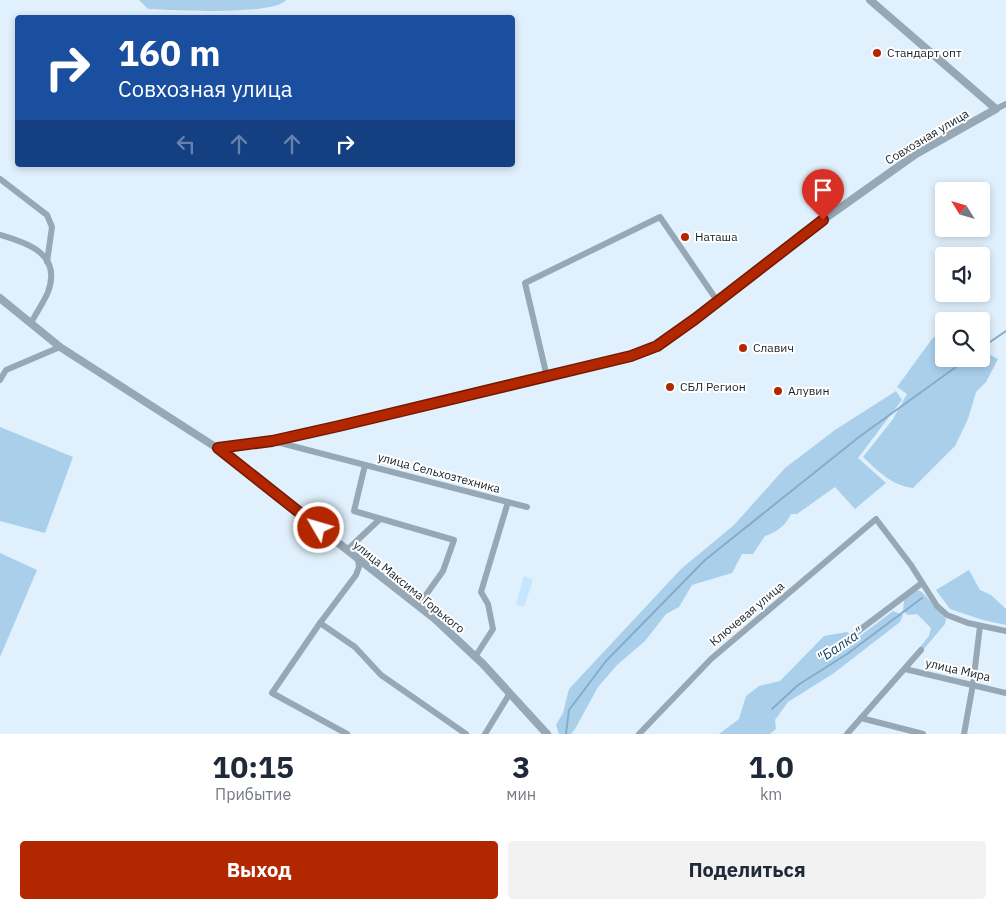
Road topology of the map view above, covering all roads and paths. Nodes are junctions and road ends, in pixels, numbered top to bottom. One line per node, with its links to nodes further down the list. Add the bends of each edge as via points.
1 (870, 0): 3 (street)
2 (1006, 104): 3 (street, Совхозная улица)
3 (996, 109): 8 (street, Совхозная улица, via 916,154 823,220)
4 (0, 178): 6 (street, via 46,215 52,227)
5 (0, 235): 6 (street, via 28,243 42,252)
6 (47, 262): 9 (street, via 51,269 49,291)
7 (0, 298): 9 (street, улица Максима Горького)
8 (718, 302): 12 (street, Совхозная улица, via 657,346 631,356); 12 (street, via 660,217 525,283)
9 (31, 323): 10 (street, улица Максима Горького)
10 (60, 347): 11 (street); 15 (street, улица Максима Горького)
11 (3, 368): 13 (street)
12 (547, 377): 14 (street, Совхозная улица)
13 (0, 378)
14 (272, 441): 15 (street, Совхозная улица); 16 (street, улица Сельхозтехника)
15 (218, 448): 20 (street, улица Максима Горького)
16 (366, 465): 17 (street, улица Сельхозтехника); 19 (street, улица Сельхозтехника, via 354,511)
17 (508, 502): 18 (street, улица Сельхозтехника); 29 (street, улица Сельхозтехника, via 481,592 488,604 493,630)
18 (527, 507)
19 (380, 519): 20 (street); 23 (street, улица Сельхозтехника, via 454,540 443,572)
20 (348, 550): 21 (street, улица Максима Горького)
21 (358, 558): 23 (street, улица Максима Горького); 24 (street, via 356,575)
22 (922, 583): 25 (street, via 947,615); 27 (street); 39 (street, Ключевая улица, via 876,519 711,658)
23 (418, 606): 29 (street, улица Максима Горького)
24 (320, 623): 35 (street, via 272,693); 36 (street, via 355,647 381,675)
25 (980, 626): 26 (street); 31 (street)
26 (1006, 631)
27 (850, 638)
28 (921, 650): 30 (street)
29 (475, 657): 32 (street, улица Максима Горького)
30 (904, 669): 31 (street, улица Мира); 34 (street)
31 (973, 684): 33 (street, улица Мира); 42 (street)
32 (510, 693): 37 (street); 38 (street, улица Максима Горького)
33 (1006, 693)
34 (861, 718): 40 (street); 41 (street)
35 (347, 734)
36 (466, 734)
37 (484, 734)
38 (546, 734)
39 (639, 734)
40 (847, 734)
41 (923, 734)
42 (964, 734)

